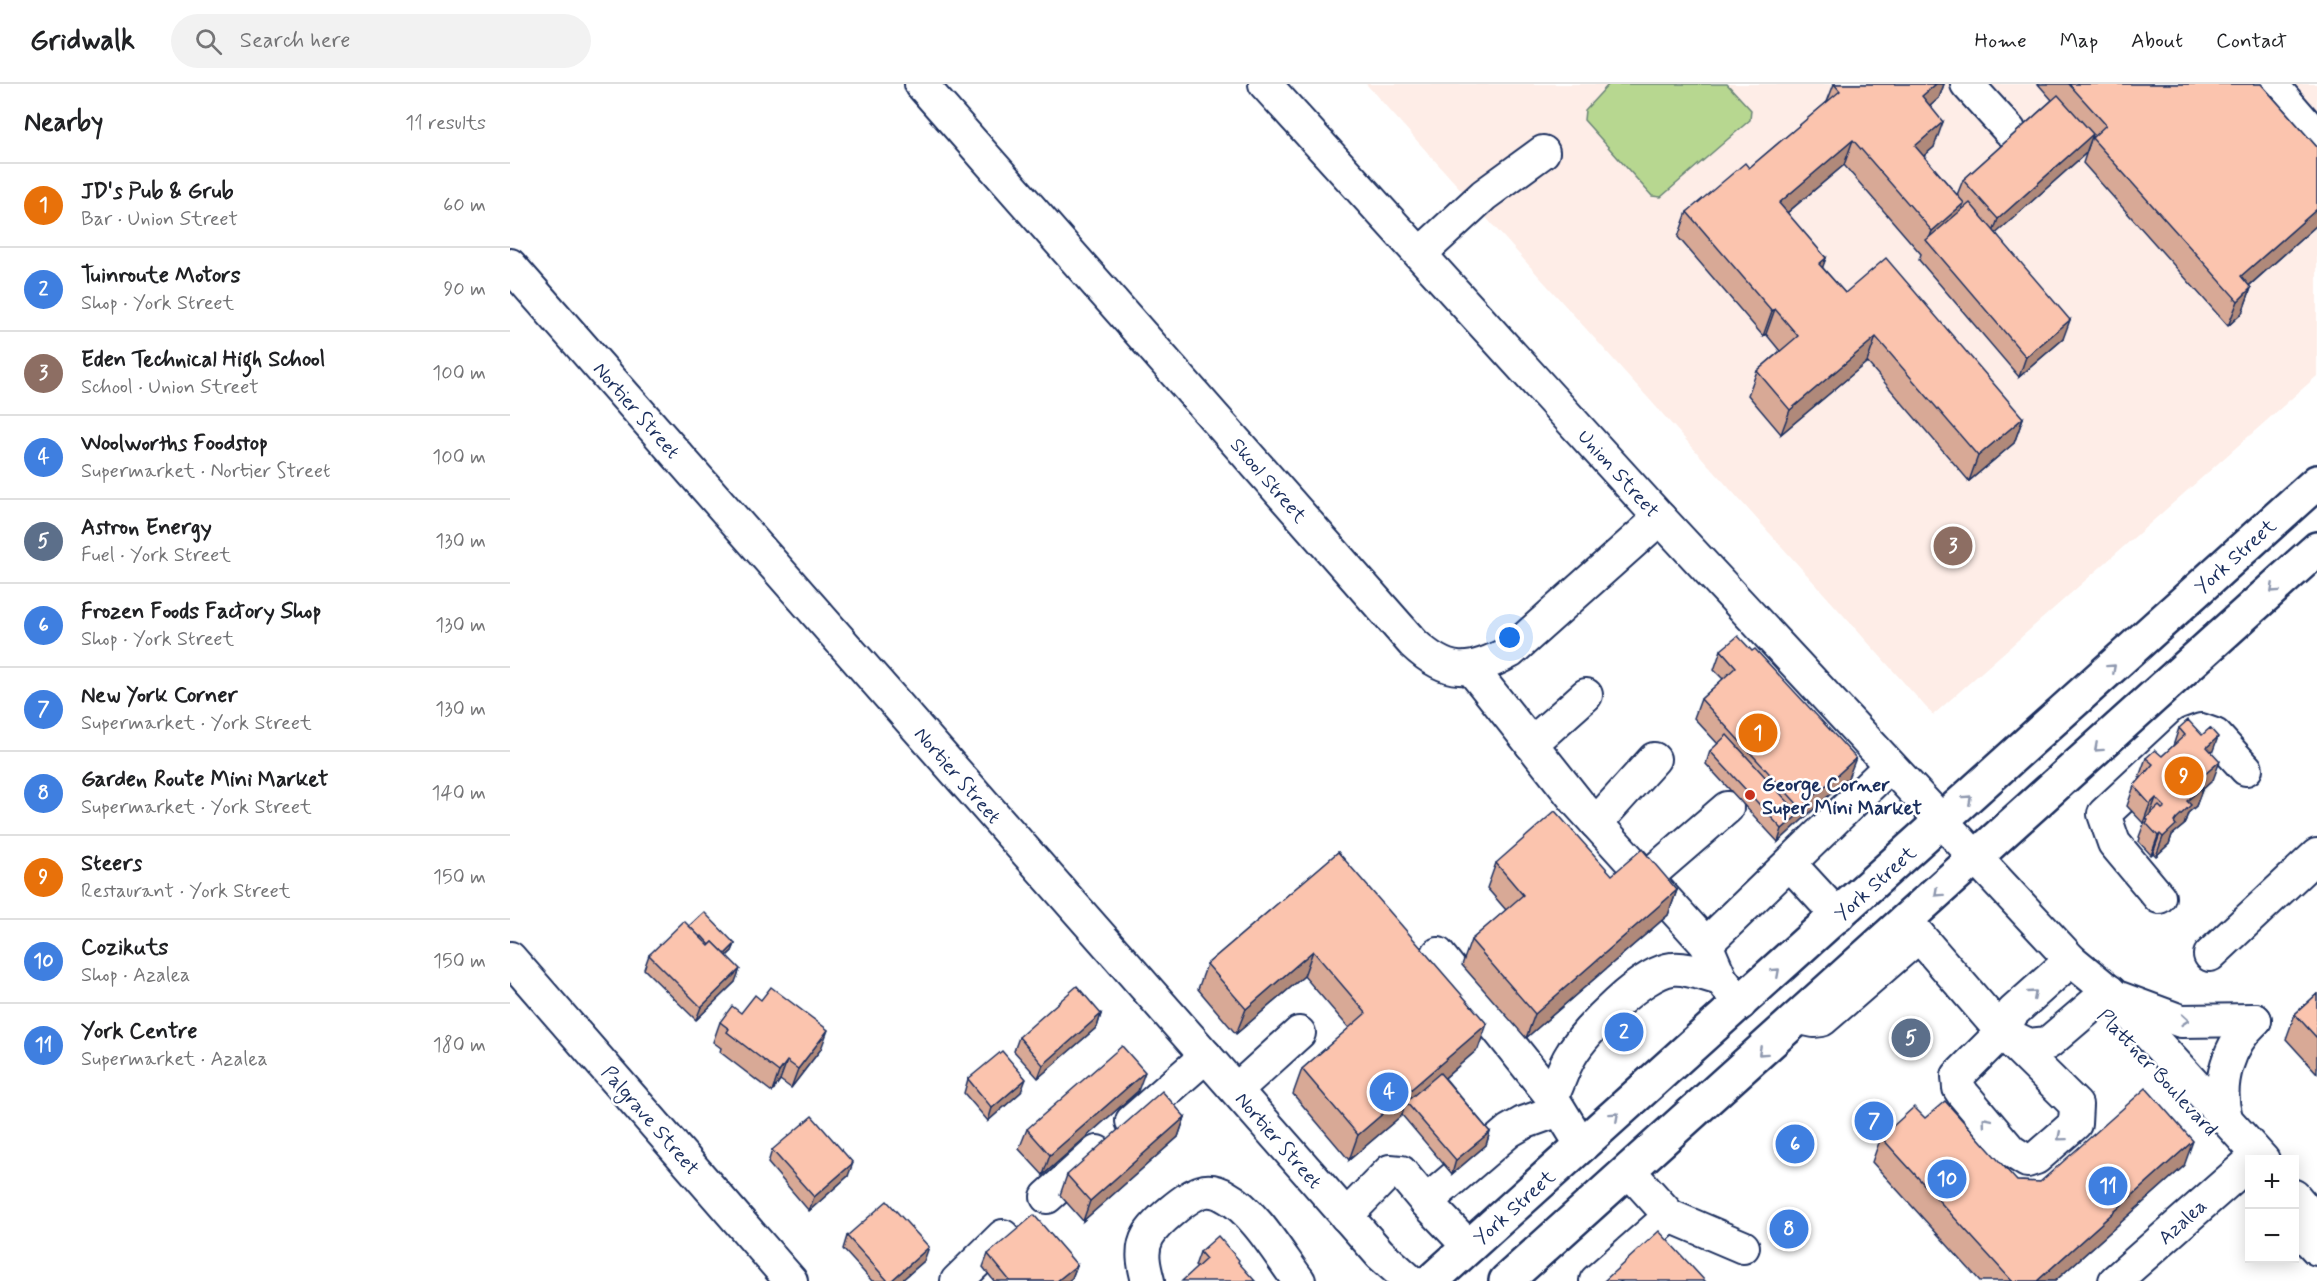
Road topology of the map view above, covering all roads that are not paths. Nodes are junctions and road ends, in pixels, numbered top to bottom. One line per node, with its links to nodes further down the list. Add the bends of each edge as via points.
1 (921, 84): 13 (street, Skool Street, via 1413,643 1443,666)
2 (1265, 84): 8 (street, Union Street)
3 (1967, 84): 5 (street)
4 (2271, 84): 6 (street)
5 (2009, 130)
6 (2317, 136)
7 (1543, 152): 8 (street, via 1484,195)
8 (1420, 254): 11 (street, Union Street)
9 (510, 265): 39 (street, Nortier Street)
10 (2317, 482): 20 (main road, York Street, one-way to 10)
11 (1660, 518): 13 (street, Skool Street, via 1510,652 1482,667); 17 (street, Union Street)
12 (2317, 549): 23 (main road, one-way to 23)
13 (1471, 668): 15 (street)
14 (1586, 695): 15 (street)
15 (1531, 744): 21 (street)
16 (1654, 759): 21 (street)
17 (1890, 766): 20 (street, Union Street); 24 (street)
18 (2246, 769): 26 (street, via 2215,735 2201,730 2190,734 2104,814 2114,843)
19 (1727, 808): 25 (street)
20 (1942, 822): 23 (street, Union Street); 27 (main road, York Street)
21 (1596, 823): 25 (street)
22 (2317, 855): 31 (street)
23 (1977, 858): 28 (main road, one-way to 28); 33 (street, Plattner Boulevard)
24 (1790, 864): 27 (street); 29 (street)
25 (1646, 878): 29 (street)
26 (2159, 897)
27 (1838, 916): 34 (main road, York Street, one-way to 27)
28 (1913, 929): 36 (street); 48 (main road, one-way to 48)
29 (1706, 944): 34 (street)
30 (1438, 954): 42 (street)
31 (2210, 955)
32 (510, 958): 60 (street, Palgrave Street)
33 (2073, 963): 35 (street, Plattner Boulevard, via 2078,976); 36 (street, one-way to 33, via 2013,1012)
34 (1731, 992): 42 (street, via 1671,969 1640,984 1585,1035 1569,1056); 44 (main road, York Street, one-way to 34)
35 (2104, 996): 38 (street); 43 (street, Plattner Boulevard); 43 (street, one-way to 43, via 2181,1021 2255,1020 2241,1033 2232,1050 2224,1079); 45 (street, Plattner Boulevard)
36 (2002, 1032): 38 (street, via 2029,1046); 40 (street); 40 (street, one-way to 36, via 2076,1105 2075,1124 2036,1158 2019,1159 1959,1086 1958,1076)
37 (1299, 1033): 41 (street)
38 (2048, 1043): 40 (street, via 2044,1066)
39 (1206, 1056): 41 (street, Nortier Street); 49 (street)
40 (2055, 1084)
41 (1236, 1090): 52 (street, Nortier Street)
42 (1556, 1103): 44 (street); 51 (street, via 1509,1131)
43 (2226, 1118): 46 (street, Plattner Boulevard)
44 (1582, 1146): 57 (main road, York Street)
45 (2246, 1155)
46 (2248, 1155)
47 (2245, 1170): 68 (street, Azalea)
48 (1630, 1172): 53 (street); 66 (main road)
49 (1047, 1197)
50 (2299, 1201): 54 (street)
51 (1426, 1202): 52 (street, via 1401,1172 1390,1171); 57 (street)
52 (1346, 1216): 64 (street, Nortier Street)
53 (1671, 1216): 58 (street); 67 (street)
54 (2317, 1223)
55 (2299, 1229): 59 (street)
56 (1003, 1236): 61 (street)
57 (1469, 1247): 65 (main road, York Street)
58 (1743, 1247)
59 (2317, 1250)
60 (791, 1281)
61 (957, 1281)
62 (1148, 1281): 63 (street, via 1143,1262 1148,1236 1193,1195 1211,1191 1229,1198 1246,1212)
63 (1299, 1281)
64 (1410, 1281)
65 (1431, 1281)
66 (1506, 1281)
67 (1596, 1281)
68 (2115, 1281)

